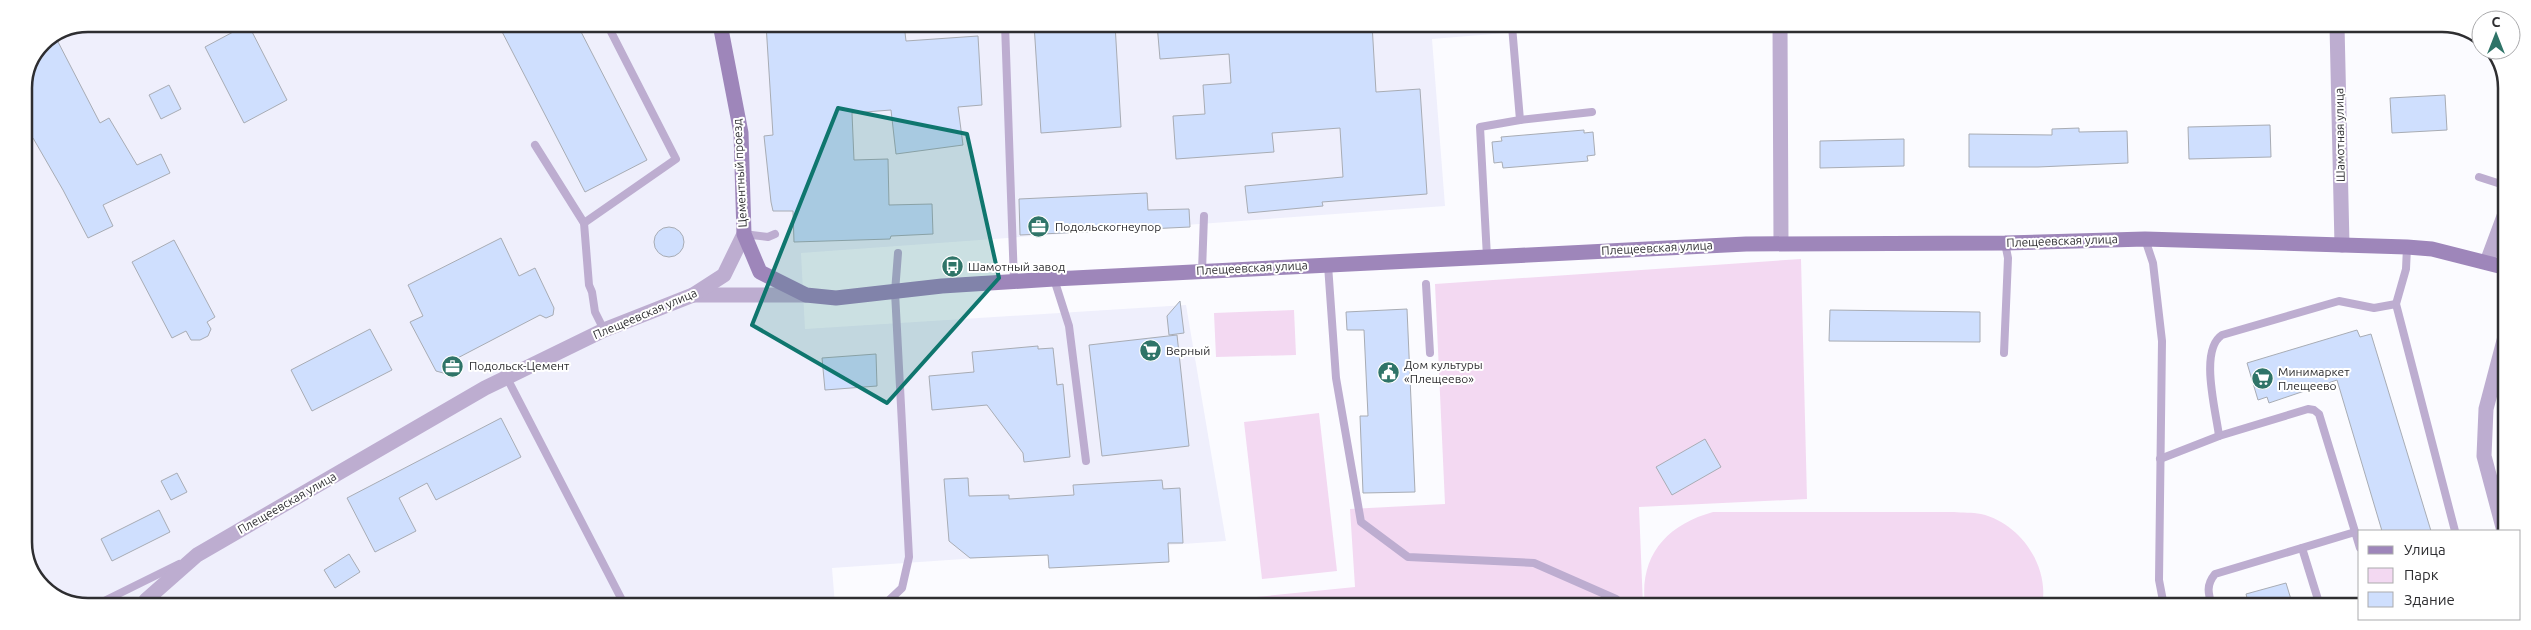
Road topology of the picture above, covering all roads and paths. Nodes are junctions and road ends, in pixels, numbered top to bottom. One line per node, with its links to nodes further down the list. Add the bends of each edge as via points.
1 (611, 32): 13 (lane, via 676,159)
2 (722, 32): 15 (street, Цементный проезд, via 741,133)
3 (1005, 32): 29 (lane)
4 (1513, 32): 8 (lane)
5 (1780, 32): 18 (street)
6 (2337, 32): 20 (street, Шамотная улица)
7 (1592, 112): 8 (lane)
8 (1520, 120): 23 (lane, via 1480,127)
9 (535, 145): 13 (lane)
10 (2479, 177): 11 (lane)
11 (2498, 183)
12 (1204, 216): 27 (lane)
13 (584, 223): 35 (lane, via 589,285 595,312)
14 (2498, 233): 24 (street)
15 (744, 234): 16 (lane, via 768,237); 32 (street, Плещеевская улица, via 724,275); 33 (street, Плещеевская улица, via 760,272)
16 (775, 234)
17 (2145, 239): 19 (street, Плещеевская улица); 20 (street, Плещеевская улица); 41 (lane, via 2153,263 2162,341)
18 (1781, 243): 19 (street, Плещеевская улица); 23 (street, Плещеевская улица)
19 (2005, 243): 37 (lane, via 2008,258)
20 (2342, 245): 21 (street, Плещеевская улица)
21 (2407, 247): 24 (street, Плещеевская улица, via 2432,249); 34 (lane, via 2406,269)
22 (898, 253): 31 (lane)
23 (1488, 257): 25 (street, Плещеевская улица)
24 (2487, 262): 26 (street, Плещеевская улица)
25 (1328, 265): 27 (street, Плещеевская улица); 53 (lane, via 1336,378 1361,522 1408,557 1534,563)
26 (2498, 265)
27 (1202, 271): 28 (street, Плещеевская улица)
28 (1054, 279): 29 (street, Плещеевская улица); 42 (lane, via 1069,326)
29 (1014, 282): 31 (street, Плещеевская улица)
30 (1426, 284): 36 (lane)
31 (895, 292): 33 (street, Плещеевская улица, via 836,298); 52 (lane, via 910,557 902,588)
32 (693, 295): 33 (street); 35 (street, Плещеевская улица)
33 (806, 295)
34 (2396, 304): 40 (lane, via 2374,308 2338,301 2218,338 2209,359); 44 (lane)
35 (604, 330): 39 (street, Плещеевская улица)
36 (1430, 353)
37 (2004, 353)
38 (2498, 363): 43 (street, via 2486,409 2484,456)
39 (507, 378): 48 (street, Плещеевская улица); 51 (lane)
40 (2219, 436): 41 (lane); 45 (lane, via 2308,409 2314,410 2319,414)
41 (2160, 459): 54 (lane, via 2159,580)
42 (1086, 461)
43 (2498, 508)
44 (2456, 530)
45 (2355, 532): 46 (lane); 47 (lane)
46 (2358, 542)
47 (2302, 548): 55 (lane, via 2215,574 2209,581); 56 (lane)
48 (196, 555): 49 (lane); 50 (street, Плещеевская улица)
49 (110, 598)
50 (148, 598)
51 (621, 598)
52 (891, 598)
53 (1614, 598)
54 (2162, 598)
55 (2210, 598)
56 (2318, 598)

